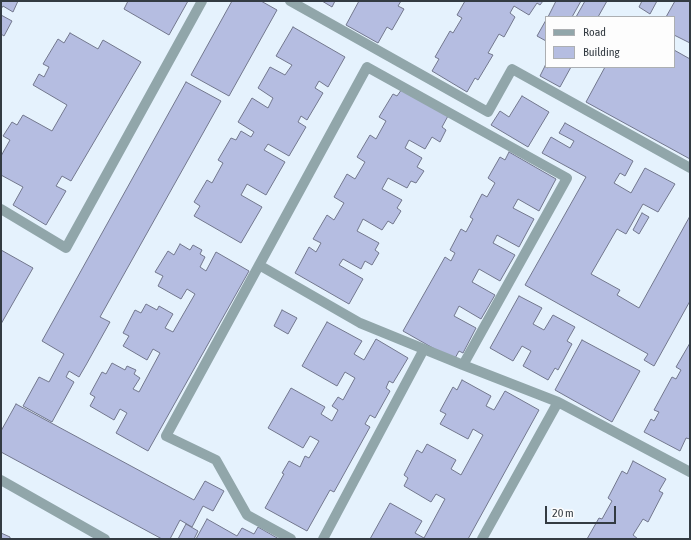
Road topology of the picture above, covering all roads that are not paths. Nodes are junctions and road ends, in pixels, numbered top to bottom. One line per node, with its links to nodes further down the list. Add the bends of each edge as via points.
1 (202, 1): 4 (street, via 66,248)
2 (290, 1): 3 (street, via 488,112 512,69)
3 (690, 168)
4 (1, 210)
5 (259, 265): 6 (street, via 360,323); 7 (street, via 367,67 567,178); 12 (street, via 166,436 216,460 247,515)
6 (424, 349): 7 (street); 13 (street)
7 (464, 365): 8 (street)
8 (558, 402): 9 (street); 14 (street)
9 (690, 472)
10 (1, 480): 11 (street)
11 (105, 539)
12 (291, 539)
13 (323, 539)
14 (482, 539)

